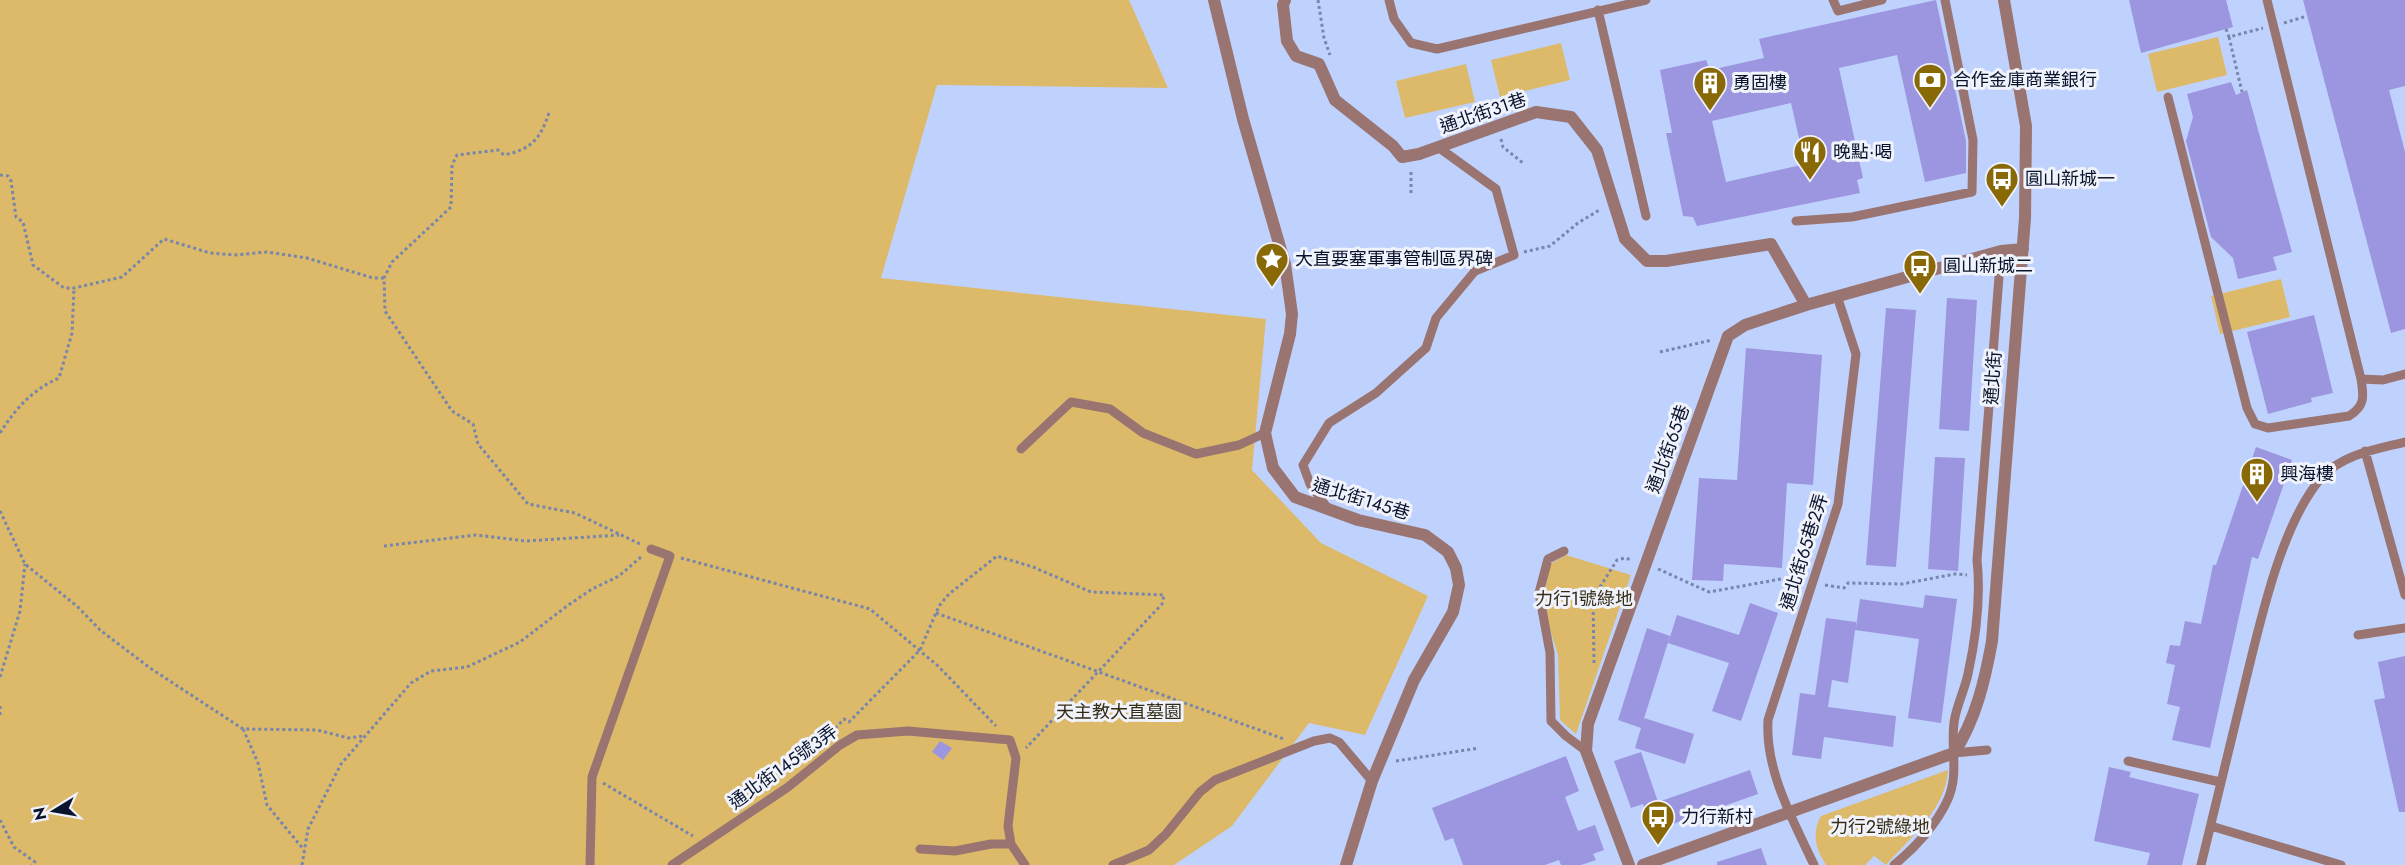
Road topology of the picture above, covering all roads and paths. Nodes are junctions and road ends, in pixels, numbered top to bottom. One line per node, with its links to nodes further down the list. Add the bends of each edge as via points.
1 (1215, 0): 38 (street, 通北街145巷, via 1285,264 1292,314)
2 (1285, 0): 19 (street, via 1287,41 1296,56 1319,64 1335,100 1402,157)
3 (1318, 0): 13 (path)
4 (1389, 0): 11 (lane, via 1394,19 1411,43 1437,49)
5 (1646, 0): 11 (lane)
6 (1833, 0): 7 (lane, via 1838,11)
7 (1882, 0)
8 (1945, 0): 25 (lane, via 1973,140 1972,192 1852,218)
9 (2004, 0): 26 (street, 通北街, via 2026,126)
10 (2267, 0): 36 (lane)
11 (1598, 10): 24 (lane)
12 (2229, 37): 14 (path)
13 (1331, 57)
14 (2242, 92)
15 (2168, 97): 36 (lane, via 2247,408 2255,424 2268,428 2349,416 2360,409 2364,397)
16 (549, 113): 29 (path, via 542,135 519,152 504,155 498,150 476,151 458,155 452,165 451,207 408,244)
17 (1498, 126): 18 (street, 通北街31巷); 20 (path, via 1503,147); 23 (street, 通北街31巷, via 1536,112 1571,117 1597,150)
18 (1438, 147): 19 (street, 通北街31巷); 28 (lane, via 1496,189)
19 (1409, 156): 22 (path)
20 (1522, 163)
21 (0, 175): 30 (path, via 11,181 16,217 23,222 33,265 64,288)
22 (1411, 193)
23 (1613, 202): 28 (path, via 1550,246); 32 (street, 通北街31巷, via 1624,239 1647,261 1771,244)
24 (1646, 216)
25 (1796, 221)
26 (2023, 249): 27 (street); 71 (street, 通北街, via 1992,640 1968,732)
27 (2001, 251): 31 (street); 51 (lane, 通北街, via 1977,560)
28 (1514, 255): 42 (lane, via 1475,271 1436,318 1426,348 1376,393 1329,423 1304,465 1310,484)
29 (384, 278): 30 (path, via 307,258 267,252 210,253 164,239 122,277); 44 (path, via 385,311 452,411 473,424 478,444 528,504 575,513)
30 (74, 288): 37 (path, via 72,333 59,378 39,387 13,412)
31 (1837, 296): 32 (street); 52 (lane, 通北街65巷2弄, via 1856,354 1838,504)
32 (1806, 305): 33 (street, via 1745,325)
33 (1728, 336): 34 (path); 50 (street, 通北街65巷)
34 (1660, 352)
35 (2405, 374): 36 (lane, via 2383,380)
36 (2361, 379)
37 (0, 433)
38 (1265, 433): 40 (lane, via 1239,445 1196,454 1143,433 1110,409 1071,402); 42 (street, 通北街145巷, via 1273,468 1295,497)
39 (2405, 442): 41 (lane)
40 (1021, 448)
41 (2365, 452): 53 (lane); 77 (lane, via 2322,476 2298,515 2269,585)
42 (1328, 509): 74 (street, 通北街145巷, via 1425,536 1448,552 1456,568 1459,585 1453,612 1414,680)
43 (0, 511): 49 (path)
44 (620, 535): 45 (path, via 526,541 476,535); 46 (path)
45 (384, 546)
46 (651, 549): 48 (lane); 64 (path, via 619,576 583,594 520,642 467,667 431,671 411,682)
47 (1564, 551): 69 (lane, via 1548,559 1539,593 1550,653 1551,721)
48 (670, 556): 57 (path, via 870,609); 75 (lane)
49 (25, 564): 59 (path, via 20,611); 63 (path, via 150,668)
50 (1646, 565): 52 (path, via 1709,592 1780,579); 60 (street, 通北街65巷); 60 (path, via 1625,558 1617,560 1593,598 1592,654)
51 (1979, 576): 52 (path, via 1955,574 1902,584 1848,583 1844,588); 71 (lane, 通北街, via 1975,638 1954,719)
52 (1812, 583): 78 (lane, 通北街65巷2弄, via 1768,720 1767,744)
53 (2405, 595)
54 (936, 613): 57 (path); 58 (path); 58 (path, via 949,594 997,556 1091,592 1164,595 1162,604)
55 (2405, 628): 56 (lane)
56 (2358, 635)
57 (920, 650): 65 (path); 66 (path, via 849,722 844,719)
58 (1096, 671): 67 (path); 72 (path)
59 (0, 677)
60 (1599, 694): 69 (street, 通北街65巷, via 1588,724)
61 (0, 706): 62 (path)
62 (0, 718)
63 (243, 729): 64 (path, via 317,730 348,738); 84 (path, via 258,763 267,805)
64 (363, 736): 84 (path, via 341,764 308,829)
65 (1010, 740): 72 (lane); 81 (lane, 通北街145號3弄, via 908,731 856,735 788,788)
66 (821, 742)
67 (1302, 746): 76 (lane, via 1330,738 1339,741); 90 (lane, via 1215,780 1149,850)
68 (1479, 748): 74 (path)
69 (1586, 750): 92 (street, 通北街65巷)
70 (1987, 750): 71 (lane)
71 (1954, 753): 78 (street); 95 (lane, via 1954,784 1948,800 1928,831)
72 (1016, 758): 82 (lane, via 1008,826)
73 (2128, 761): 77 (lane)
74 (1379, 764): 76 (street, 通北街145巷)
75 (592, 777): 81 (path, via 690,833); 87 (lane)
76 (1372, 781): 91 (street, 通北街145巷)
77 (2220, 782): 80 (lane)
78 (1790, 813): 93 (street); 94 (lane, 通北街65巷2弄)
79 (0, 820): 85 (path, via 14,847 35,862)
80 (2211, 826): 96 (lane); 97 (lane)
81 (700, 844): 88 (lane, 通北街145號3弄)
82 (1011, 844): 83 (lane, via 955,851); 89 (lane)
83 (920, 849)
84 (304, 850): 86 (path)
85 (32, 865)
86 (302, 865)
87 (590, 865)
88 (672, 865)
89 (1024, 865)
90 (1113, 865)
91 (1346, 865)
92 (1629, 865)
93 (1643, 865)
94 (1814, 865)
95 (1894, 865)
96 (2201, 865)
97 (2341, 865)

